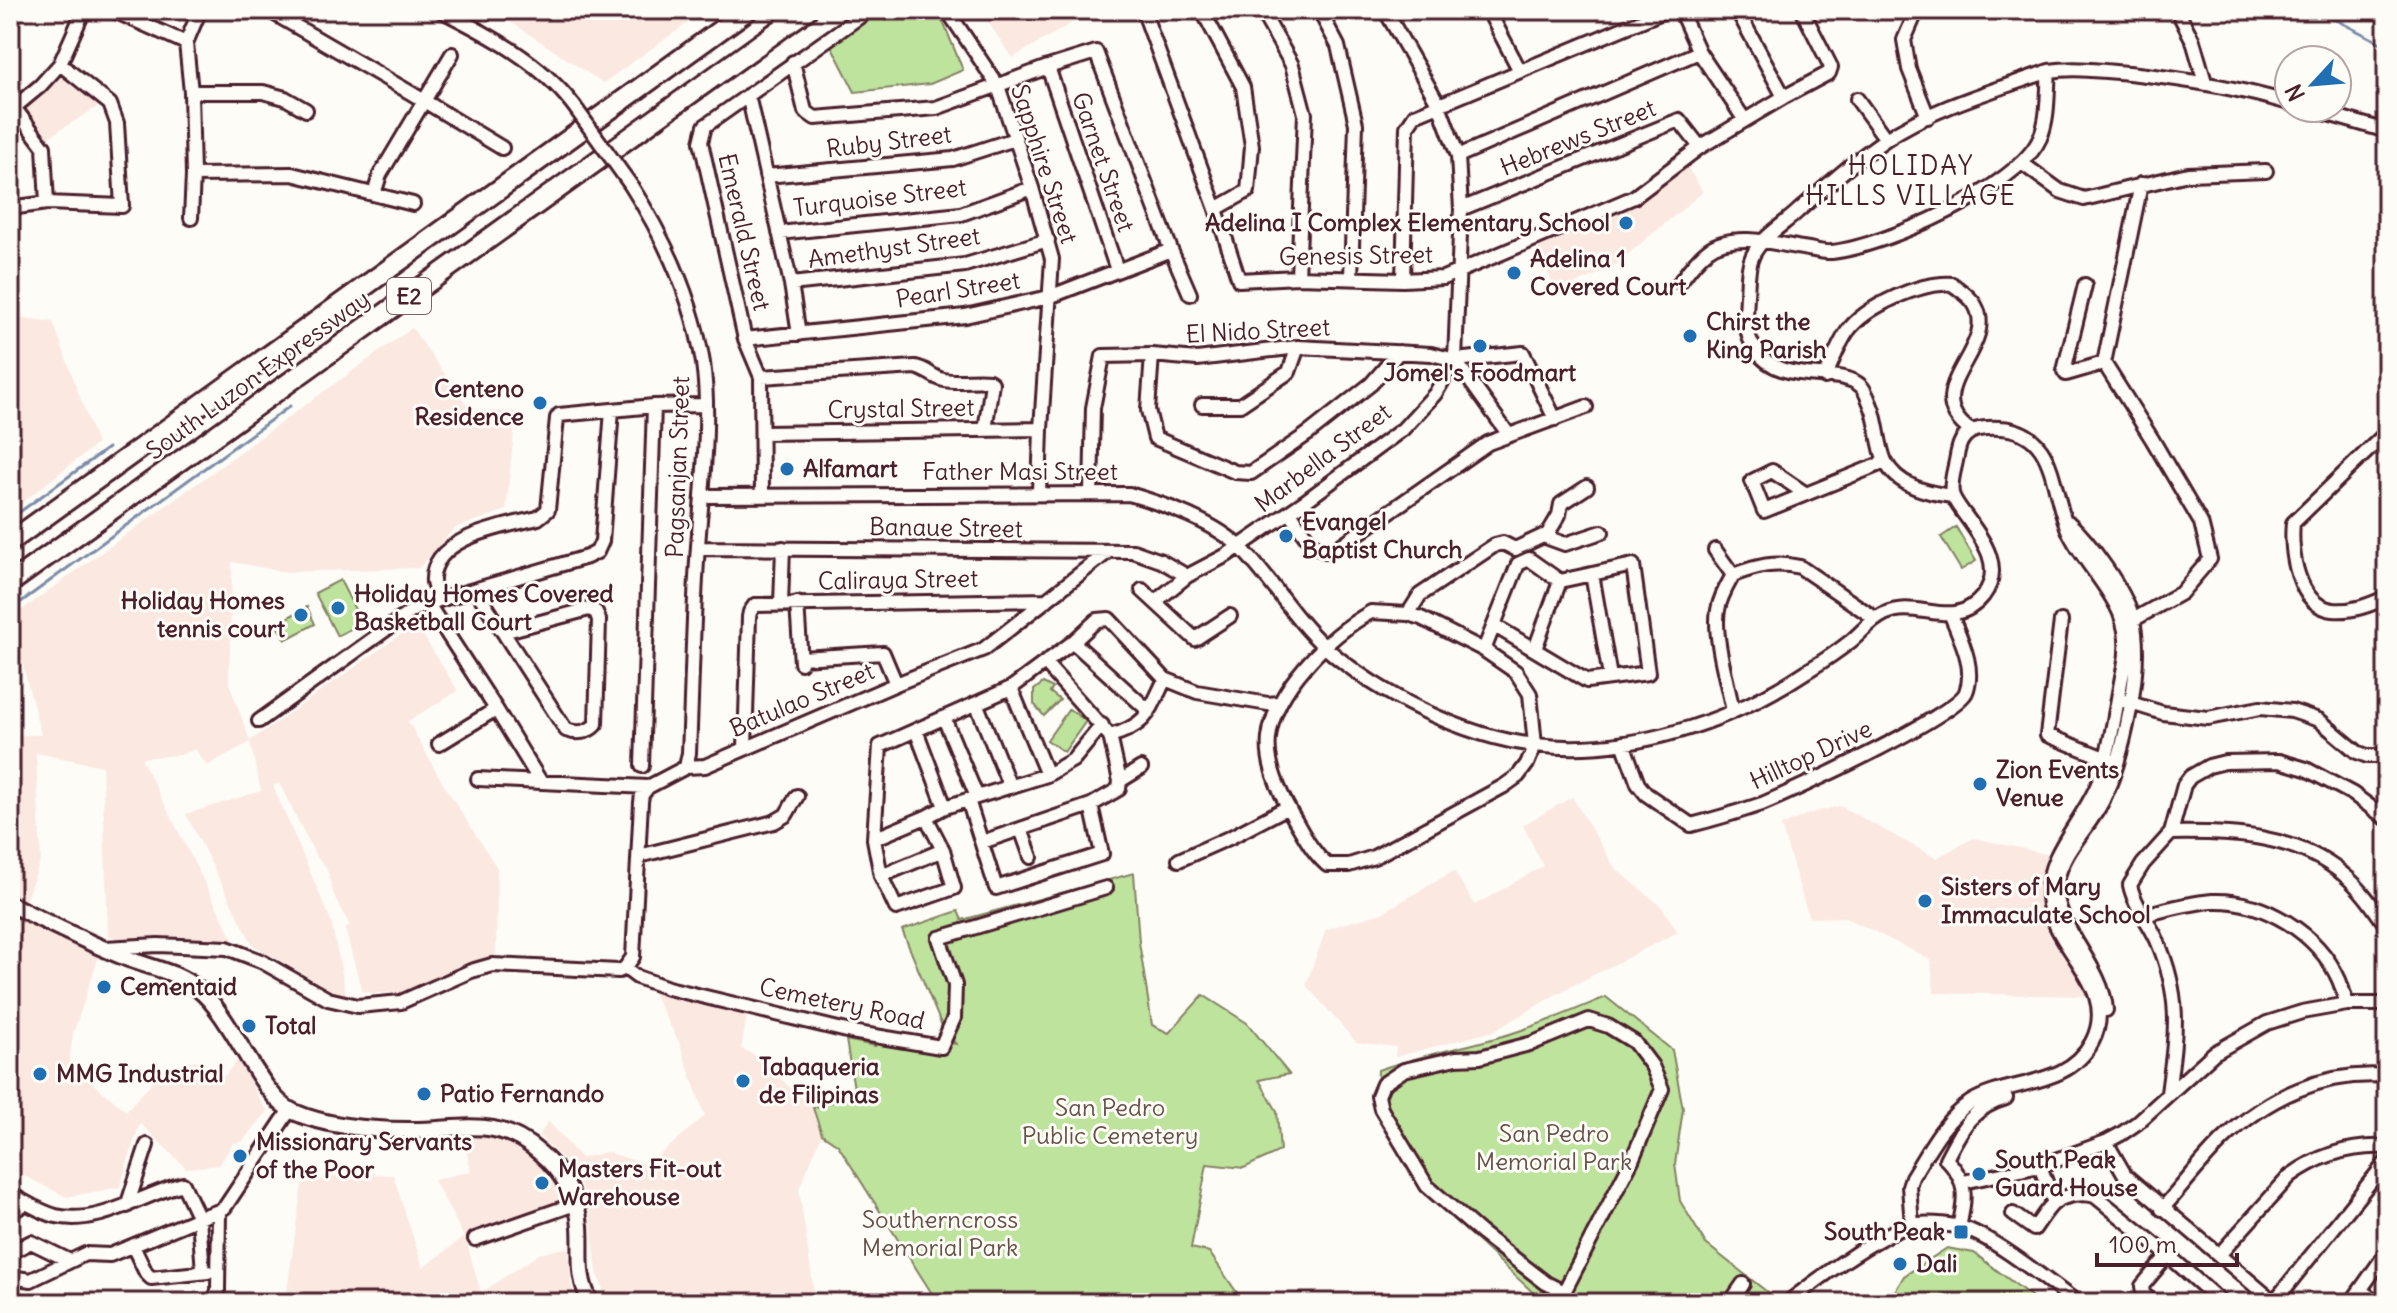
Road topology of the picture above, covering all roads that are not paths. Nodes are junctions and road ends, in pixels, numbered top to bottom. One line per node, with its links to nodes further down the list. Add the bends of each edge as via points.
1 (84, 10): 26 (street)
2 (112, 10): 22 (street)
3 (200, 10): 22 (street)
4 (268, 10): 37 (street)
5 (440, 10): 86 (street, Pagsanjan Street, bridge, via 523,58 563,91 630,184 691,312)
6 (748, 10): 109 (highway, South Luzon Expressway / E2)
7 (807, 10): 119 (highway, South Luzon Expressway / E2)
8 (869, 10): 25 (street)
9 (947, 10): 31 (street, Sapphire Street)
10 (1143, 10): 60 (street, Genesis Street)
11 (1202, 10): 60 (street, via 1243,87 1252,146 1248,191)
12 (1261, 10): 69 (street, via 1292,65 1305,114)
13 (1319, 10): 70 (street, via 1338,46 1356,124)
14 (1385, 10): 38 (street)
15 (1488, 10): 28 (street)
16 (1667, 10): 28 (street)
17 (1680, 10): 23 (street)
18 (1737, 10): 34 (street)
19 (1802, 10): 34 (street, Genesis Street, via 1831,70)
20 (1917, 10): 41 (street, via 1904,40)
21 (2177, 10): 30 (street)
22 (186, 43): 32 (street)
23 (1699, 52): 42 (street); 49 (street)
24 (452, 54): 37 (street)
25 (793, 62): 31 (street, via 805,111 815,118 936,108); 33 (street)
26 (60, 64): 39 (street); 57 (street, via 110,104 117,123 122,206)
27 (1048, 67): 31 (street); 66 (street, via 1096,52); 68 (street, Garnet Street)
28 (1520, 71): 38 (street)
29 (2049, 71): 30 (street, via 2069,68); 41 (street); 50 (street, via 2040,137)
30 (2205, 82): 35 (street)
31 (998, 86): 45 (street, Sapphire Street)
32 (191, 92): 40 (street, via 263,92); 52 (street)
33 (748, 95): 53 (street); 78 (street, Emerald Street, via 705,126 701,142)
34 (1784, 97): 42 (street, Genesis Street)
35 (2273, 98)
36 (1857, 99): 46 (street)
37 (423, 101): 48 (street); 56 (street)
38 (1439, 105): 49 (street); 71 (street, via 1415,115 1407,127)
39 (11, 107): 57 (street, via 44,147)
40 (306, 110)
41 (1928, 117): 46 (street)
42 (1744, 119): 47 (street, Genesis Street)
43 (2353, 121): 44 (street)
44 (2387, 131)
45 (1015, 139): 53 (street, Ruby Street, via 953,159); 55 (street, Sapphire Street)
46 (1886, 139): 65 (street)
47 (1700, 147): 61 (street, Hebrews Street, via 1679,120); 67 (street, Genesis Street, via 1634,197)
48 (502, 148)
49 (1458, 156): 61 (street)
50 (2023, 164): 54 (street, via 2060,191 2084,199); 65 (street, via 1963,203 1865,246 1828,253)
51 (2266, 171): 54 (street, via 2188,174)
52 (193, 175): 56 (street, via 292,174); 62 (street)
53 (766, 176): 63 (street)
54 (2141, 184): 83 (street)
55 (1032, 188): 63 (street, Turquoise Street, via 961,214); 64 (street, Sapphire Street)
56 (374, 194): 58 (street)
57 (47, 203): 59 (street)
58 (413, 204)
59 (10, 208)
60 (1216, 209): 69 (street, Genesis Street, via 1239,280)
61 (1461, 209): 67 (street)
62 (191, 218)
63 (779, 233): 73 (street)
64 (1048, 240): 73 (street, Amethyst Street, via 965,265); 76 (street, Sapphire Street)
65 (1762, 243): 72 (street, via 1747,239 1710,248); 85 (street, via 1749,266 1749,339 1773,365)
66 (1171, 250): 68 (street, Pearl Street); 75 (street)
67 (1460, 269): 71 (street, Genesis Street, via 1443,278); 82 (street)
68 (1117, 270): 76 (street, Pearl Street)
69 (1298, 277): 70 (street, Genesis Street)
70 (1351, 278): 71 (street, Genesis Street)
71 (1403, 280)
72 (1680, 282)
73 (791, 284): 77 (street)
74 (2085, 285): 83 (street, via 2064,371)
75 (1190, 294)
76 (1049, 297): 77 (street, Pearl Street, via 965,316); 92 (street, Sapphire Street)
77 (799, 334): 78 (street, Pearl Street)
78 (745, 339): 84 (street, Emerald Street)
79 (1298, 347): 80 (street, El Nido Street); 81 (street, El Nido Street, via 1197,359); 87 (street, via 1289,372 1240,405)
80 (1399, 352): 81 (street, via 1371,384 1251,473 1235,472 1155,438 1148,410); 82 (street, El Nido Street)
81 (1152, 355): 100 (street, El Nido Street, via 1103,356 1093,408)
82 (1455, 360): 91 (street, El Nido Street, via 1523,353); 97 (street); 106 (street, Marbella Street, via 1435,394 1403,429)
83 (2104, 363): 132 (street, via 2201,523 2210,559 2181,593)
84 (761, 377): 93 (street, via 915,367 940,379 989,381); 96 (street)
85 (1825, 377): 94 (street, via 1848,332 1862,317 1928,285 1952,284 1975,303 1979,314 1974,343 1950,395 1956,418); 98 (street, via 1860,386 1869,398)
86 (705, 405): 88 (street); 104 (street, Pagsanjan Street)
87 (1202, 405)
88 (654, 406): 90 (street); 161 (street)
89 (1586, 407): 91 (street)
90 (612, 410): 120 (street, via 597,552); 125 (street, via 558,416 548,510 538,518 454,544 435,570)
91 (1555, 419): 97 (street)
92 (1041, 429): 93 (street, Crystal Street); 101 (street, Sapphire Street)
93 (985, 430): 96 (street, Crystal Street)
94 (1971, 431): 105 (street, via 1959,449); 132 (street, via 2018,431 2042,449 2072,538)
95 (2387, 432): 122 (street, via 2293,523 2291,544 2296,572 2311,599 2331,610 2366,607)
96 (763, 433): 102 (street)
97 (1509, 435): 106 (street, via 1488,443 1333,551 1316,548)
98 (1885, 462): 103 (street); 105 (street, via 1901,480 1926,493)
99 (1587, 487): 108 (street, via 1561,504)
100 (1091, 492): 101 (street, Father Masi Street); 110 (street, Father Masi Street, via 1129,494 1164,504)
101 (1039, 493): 102 (street, Father Masi Street)
102 (762, 494): 104 (street, Father Masi Street)
103 (1806, 494)
104 (702, 496): 111 (street, Pagsanjan Street)
105 (1952, 496): 129 (street, via 1993,563 1987,591 1970,609)
106 (1290, 512): 110 (street, Marbella Street)
107 (1602, 532): 108 (street, via 1565,544)
108 (1546, 537): 128 (street, via 1515,549 1495,545 1420,595)
109 (10, 542)
110 (1240, 546): 117 (street, Marbella Street); 137 (street, Father Masi Street)
111 (698, 548): 112 (street, Banaue Street); 162 (street, Pagsanjan Street)
112 (783, 548): 114 (street, Banaue Street); 127 (street)
113 (1715, 550): 116 (street)
114 (1109, 551): 117 (street, Banaue Street, via 1133,551); 123 (street, Batulao Street)
115 (1592, 574): 118 (street); 141 (street); 141 (street, via 1633,565 1648,673)
116 (1733, 575): 131 (street, via 1760,565 1800,567); 150 (street, via 1717,612)
117 (1187, 576): 124 (street, Marbella Street)
118 (1560, 581): 134 (street, via 1529,559 1518,564); 138 (street)
119 (10, 583)
120 (476, 590): 125 (street); 135 (street)
121 (1142, 590): 124 (street)
122 (2387, 597)
123 (1047, 600): 126 (street, Caliraya Street); 143 (street, Batulao Street, via 984,649)
124 (1156, 601): 130 (street, via 1195,639)
125 (434, 602): 148 (street); 152 (street, via 413,610)
126 (797, 603): 127 (street, Caliraya Street); 143 (street, via 801,660 883,653)
127 (781, 604): 158 (street, Caliraya Street, via 760,603 749,617)
128 (1408, 614): 137 (street, via 1371,612 1347,625); 139 (street)
129 (1951, 615): 131 (street, Father Masi Street, via 1900,609); 155 (street, Hilltop Drive, via 1969,668 1966,693 1956,705 1762,803 1691,825 1646,794)
130 (1230, 616)
131 (1876, 619): 150 (street, Father Masi Street, via 1804,674)
132 (2128, 620): 145 (street)
133 (2061, 621): 160 (street, via 2047,735)
134 (1495, 626): 138 (street); 139 (street)
135 (503, 632): 135 (street, via 566,730 592,729 596,612 589,609)
136 (1073, 642): 140 (street); 142 (street, via 1097,620 1109,619); 149 (street)
137 (1325, 647): 146 (street); 157 (street, Father Masi Street, via 1405,701 1471,729)
138 (1535, 649): 141 (street, via 1587,681)
139 (1484, 650): 157 (street, via 1516,672 1530,694)
140 (1045, 663): 144 (street); 154 (street)
141 (1610, 677)
142 (1165, 679): 146 (street, via 1197,692); 149 (street)
143 (896, 684): 158 (street, Batulao Street)
144 (1011, 688): 147 (street); 164 (street)
145 (2124, 701): 159 (street, via 2163,713 2208,718 2260,708 2292,711 2319,720 2357,752); 160 (street)
146 (1278, 703): 174 (street, via 1269,739 1273,772)
147 (977, 705): 151 (street); 169 (street)
148 (496, 709): 156 (street); 166 (street)
149 (1149, 711): 154 (street, via 1130,730)
150 (1733, 711): 155 (street, Father Masi Street, via 1662,736)
151 (944, 718): 153 (street); 171 (street)
152 (259, 721)
153 (916, 730): 173 (street); 179 (street, via 880,746)
154 (1106, 731): 164 (street); 167 (street)
155 (1623, 743): 157 (street, Father Masi Street)
156 (439, 744)
157 (1535, 745): 174 (street, via 1518,776 1504,786 1374,857 1349,865 1327,865 1314,854)
158 (745, 748): 162 (street, Batulao Street, via 705,766)
159 (2387, 756)
160 (2111, 761): 200 (street, via 2100,805 2065,861 2057,889 2065,920 2105,995 2099,1045 2075,1074 1977,1111); 202 (street, via 2057,855 2048,883 2051,915 2096,997 2098,1027 2093,1041 2071,1067 1964,1107)
161 (642, 766)
162 (686, 767): 168 (street, Batulao Street)
163 (1141, 768): 167 (street)
164 (1047, 775): 169 (street)
165 (478, 779): 166 (street)
166 (540, 781): 168 (street)
167 (1120, 781): 172 (street, via 1119,789)
168 (648, 787): 182 (street, via 641,802)
169 (1010, 787): 171 (street)
170 (797, 796): 182 (street, via 786,815 774,822)
171 (973, 798): 173 (street); 180 (street)
172 (1091, 805): 177 (street); 180 (street, via 1102,854 996,888)
173 (945, 807): 175 (street)
174 (1288, 807): 184 (street)
175 (926, 817): 179 (street); 181 (street)
176 (2387, 819): 178 (street, via 2306,769 2253,760 2217,764 2190,777)
177 (1021, 829): 180 (street); 183 (street)
178 (2171, 833): 188 (street, via 2130,885); 189 (street, via 2269,838 2306,851 2343,874)
179 (874, 839): 185 (street)
180 (982, 842)
181 (943, 850): 185 (street); 185 (street, via 954,888 896,908)
182 (639, 856): 191 (street, via 633,957)
183 (1031, 857)
184 (1179, 860)
185 (881, 876)
186 (1106, 888): 191 (street, Cemetery Road, via 939,938 955,985 954,1018 941,1047 851,1032 668,988)
187 (10, 904): 190 (main road)
188 (2144, 915): 192 (street, via 2214,901 2263,910 2306,936 2338,978); 195 (street, via 2175,992)
189 (2387, 927)
190 (102, 948): 191 (street, via 227,948 328,999 358,1006 401,1002 492,965 612,972); 196 (main road, via 165,970 205,995)
191 (625, 968)
192 (2347, 1004): 193 (street); 195 (street, via 2267,1023 2214,1053)
193 (2387, 1004)
194 (2387, 1076): 210 (street, via 2323,1080 2257,1112 2224,1139)
195 (2168, 1093): 197 (street, via 2137,1123)
196 (289, 1111): 208 (main road, via 383,1129 505,1131 542,1155 563,1179); 211 (street)
197 (2106, 1142): 203 (street); 210 (street, via 2125,1175)
198 (147, 1145): 209 (street)
199 (2387, 1147): 222 (street, via 2346,1149 2303,1166)
200 (1946, 1159): 202 (street); 204 (street)
201 (2387, 1161): 228 (street)
202 (1920, 1165): 215 (street, via 1909,1186)
203 (2040, 1166): 204 (street); 207 (street)
204 (1963, 1182): 216 (street)
205 (10, 1194): 206 (street)
206 (26, 1203): 209 (street, via 69,1217); 212 (street)
207 (2054, 1203): 213 (street, via 2034,1229); 221 (street, via 2079,1194 2095,1196)
208 (575, 1204): 217 (street); 230 (main road, via 580,1271)
209 (127, 1206): 214 (street, via 183,1184)
210 (2162, 1209): 222 (street)
211 (219, 1211): 214 (street); 229 (street, via 218,1291)
212 (10, 1213)
213 (2013, 1214)
214 (199, 1218): 218 (street); 218 (street, via 207,1272 151,1278)
215 (1912, 1225): 216 (street); 232 (street, via 1884,1237)
216 (1959, 1227): 233 (street)
217 (475, 1239)
218 (133, 1246): 223 (street)
219 (10, 1253): 223 (street, via 31,1242)
220 (2386, 1254): 226 (street)
221 (2168, 1255): 234 (street, via 2142,1286); 235 (street)
222 (2219, 1255): 228 (street)
223 (70, 1261): 224 (street, via 31,1280)
224 (10, 1277)
225 (1743, 1284): 231 (street)
226 (2361, 1291): 236 (street); 237 (street)
227 (1568, 1298): 227 (street, via 1427,1186 1381,1109 1378,1096 1383,1084 1404,1070 1533,1043 1589,1020 1634,1042 1662,1089)
228 (2274, 1302)
229 (208, 1303)
230 (591, 1303)
231 (1730, 1303)
232 (1787, 1303)
233 (2078, 1303)
234 (2154, 1303)
235 (2222, 1303)
236 (2351, 1303)
237 (2379, 1303)

